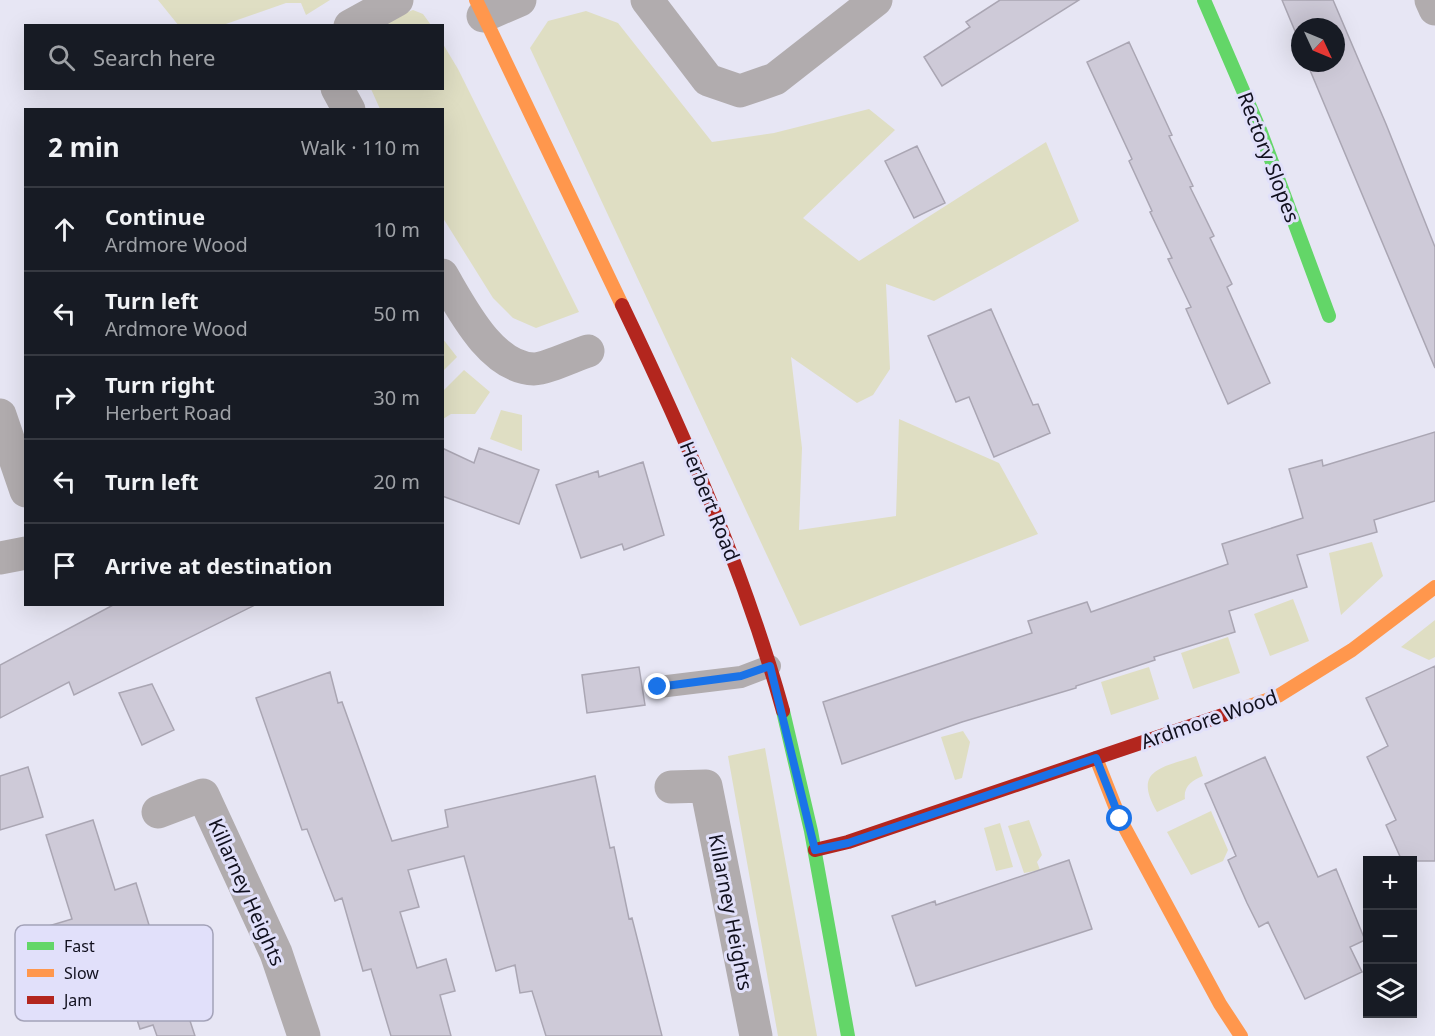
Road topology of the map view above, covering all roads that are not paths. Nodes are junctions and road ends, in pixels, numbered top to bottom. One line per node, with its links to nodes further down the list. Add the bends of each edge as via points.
1 (397, 0): 9 (street)
2 (520, 0): 7 (street)
3 (647, 0): 4 (street, via 708,80 740,91 775,79)
4 (876, 0)
5 (1204, 0): 13 (street, Rectory Slopes, via 1260,130)
6 (1431, 0): 8 (street)
7 (479, 8): 20 (street, Herbert Road, via 695,461)
8 (1435, 9)
9 (354, 24)
10 (338, 90): 11 (street)
11 (348, 108)
12 (444, 278): 14 (street, via 470,324 505,359 534,369)
13 (1329, 316)
14 (588, 351)
15 (0, 415): 16 (street)
16 (24, 485)
17 (24, 553): 18 (street)
18 (0, 558)
19 (1435, 587): 22 (street, Ardmore Wood, via 1352,650 1278,696)
20 (770, 666): 21 (lane, via 741,676); 25 (street, Herbert Road)
21 (658, 687)
22 (1096, 758): 25 (street, Ardmore Wood, via 848,843); 29 (street, via 1120,819)
23 (671, 787): 27 (street, Killarney Heights, via 706,786)
24 (158, 812): 26 (street, Killarney Heights, via 203,795 276,952)
25 (815, 850): 28 (street, Herbert Road)
26 (304, 1036)
27 (756, 1036)
28 (848, 1036)
29 (1241, 1036)

